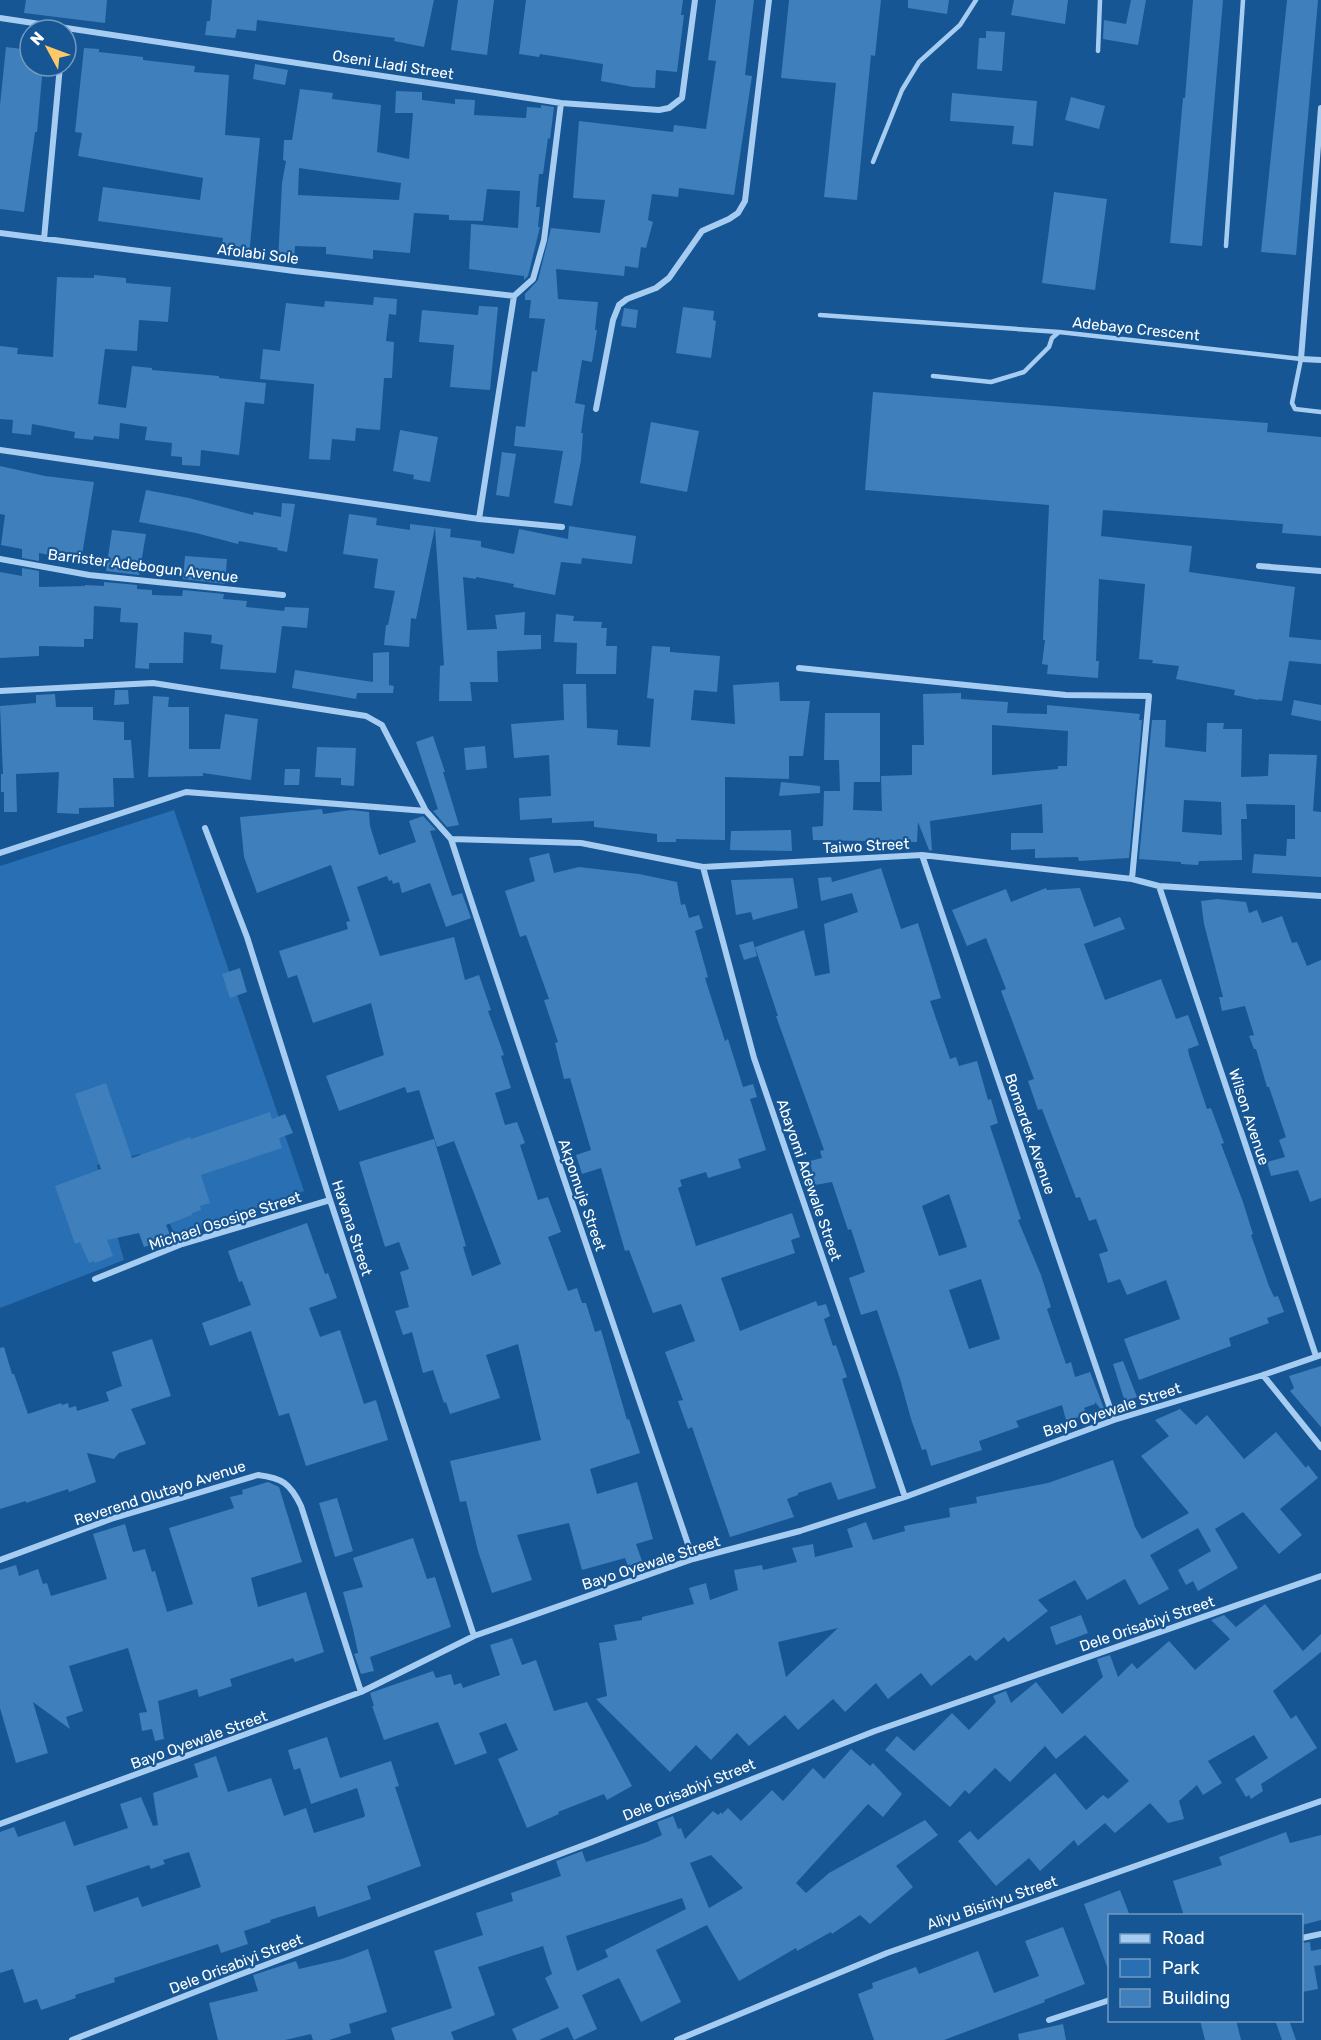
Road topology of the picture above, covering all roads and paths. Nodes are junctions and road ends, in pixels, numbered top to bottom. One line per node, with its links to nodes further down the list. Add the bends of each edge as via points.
1 (695, 0): 11 (street, Oseni Liadi Street, via 684,89 677,103 659,110)
2 (769, 0): 24 (street, via 745,201 738,213 702,231 669,278 619,305)
3 (976, 0): 14 (lane, via 960,24 919,62 902,90)
4 (1100, 0): 9 (lane)
5 (1243, 0): 17 (lane)
6 (0, 18): 7 (street, Oseni Liadi Street)
7 (18, 21)
8 (78, 31): 11 (street, Oseni Liadi Street)
9 (1098, 51)
10 (59, 78): 16 (street)
11 (561, 103): 18 (street, via 544,240 533,279)
12 (1321, 108): 13 (street)
13 (1319, 143): 21 (street)
14 (873, 162)
15 (0, 232): 16 (street, Afolabi Sole)
16 (44, 239): 18 (street, Afolabi Sole)
17 (1226, 246)
18 (514, 296): 27 (street)
19 (820, 315): 20 (lane)
20 (1059, 332): 21 (lane, Adebayo Crescent); 23 (lane, Adebayo Crescent, via 1024,372 991,382)
21 (1302, 359): 22 (street, Adebayo Crescent); 25 (lane, via 1292,403 1295,409)
22 (1321, 360)
23 (933, 376)
24 (596, 409)
25 (1321, 412)
26 (0, 450): 27 (street)
27 (479, 519): 28 (street)
28 (562, 527)
29 (0, 559): 32 (street, Barrister Adebogun Avenue, via 89,575)
30 (1259, 566): 31 (street)
31 (1321, 572)
32 (283, 595)
33 (799, 668): 41 (street, via 1066,695 1149,696)
34 (0, 691): 35 (street, via 153,682 366,716 382,725)
35 (426, 811): 37 (street); 38 (street, via 186,792)
36 (205, 828): 44 (street, Havana Street, via 247,937)
37 (451, 839): 40 (street, Taiwo Street, via 581,843); 51 (street, Akpomuje Street)
38 (0, 853)
39 (922, 855): 40 (street, Taiwo Street); 41 (street, Taiwo Street); 48 (street, Bomardek Avenue)
40 (703, 867): 50 (street, Abayomi Adewale Street, via 754,1058)
41 (1132, 879): 42 (street, Taiwo Street)
42 (1159, 886): 43 (street, Taiwo Street); 46 (street, Wilson Avenue)
43 (1321, 896)
44 (330, 1200): 45 (street, Michael Ososipe Street, via 182,1244); 54 (street, Havana Street)
45 (95, 1279)
46 (1318, 1356): 47 (street, Bayo Oyewale Street)
47 (1263, 1375): 48 (street, Bayo Oyewale Street); 49 (street)
48 (1114, 1420): 50 (street, Bayo Oyewale Street)
49 (1321, 1447)
50 (904, 1497): 51 (street, Bayo Oyewale Street, via 800,1531)
51 (693, 1559): 54 (street, Bayo Oyewale Street)
52 (0, 1560): 55 (street, Reverend Olutayo Avenue, via 111,1520 258,1475 276,1477 288,1484 301,1506)
53 (1321, 1576): 62 (street, Dele Orisabiyi Street, via 875,1731)
54 (474, 1636): 55 (street, Bayo Oyewale Street)
55 (361, 1692): 57 (street, Bayo Oyewale Street)
56 (1321, 1801): 63 (street, Aliyu Bisiriyu Street, via 887,1953)
57 (0, 1824)
58 (1321, 1934): 59 (street)
59 (1303, 1938)
60 (1108, 2001): 61 (street)
61 (1049, 2020)
62 (72, 2040)
63 (676, 2040)

